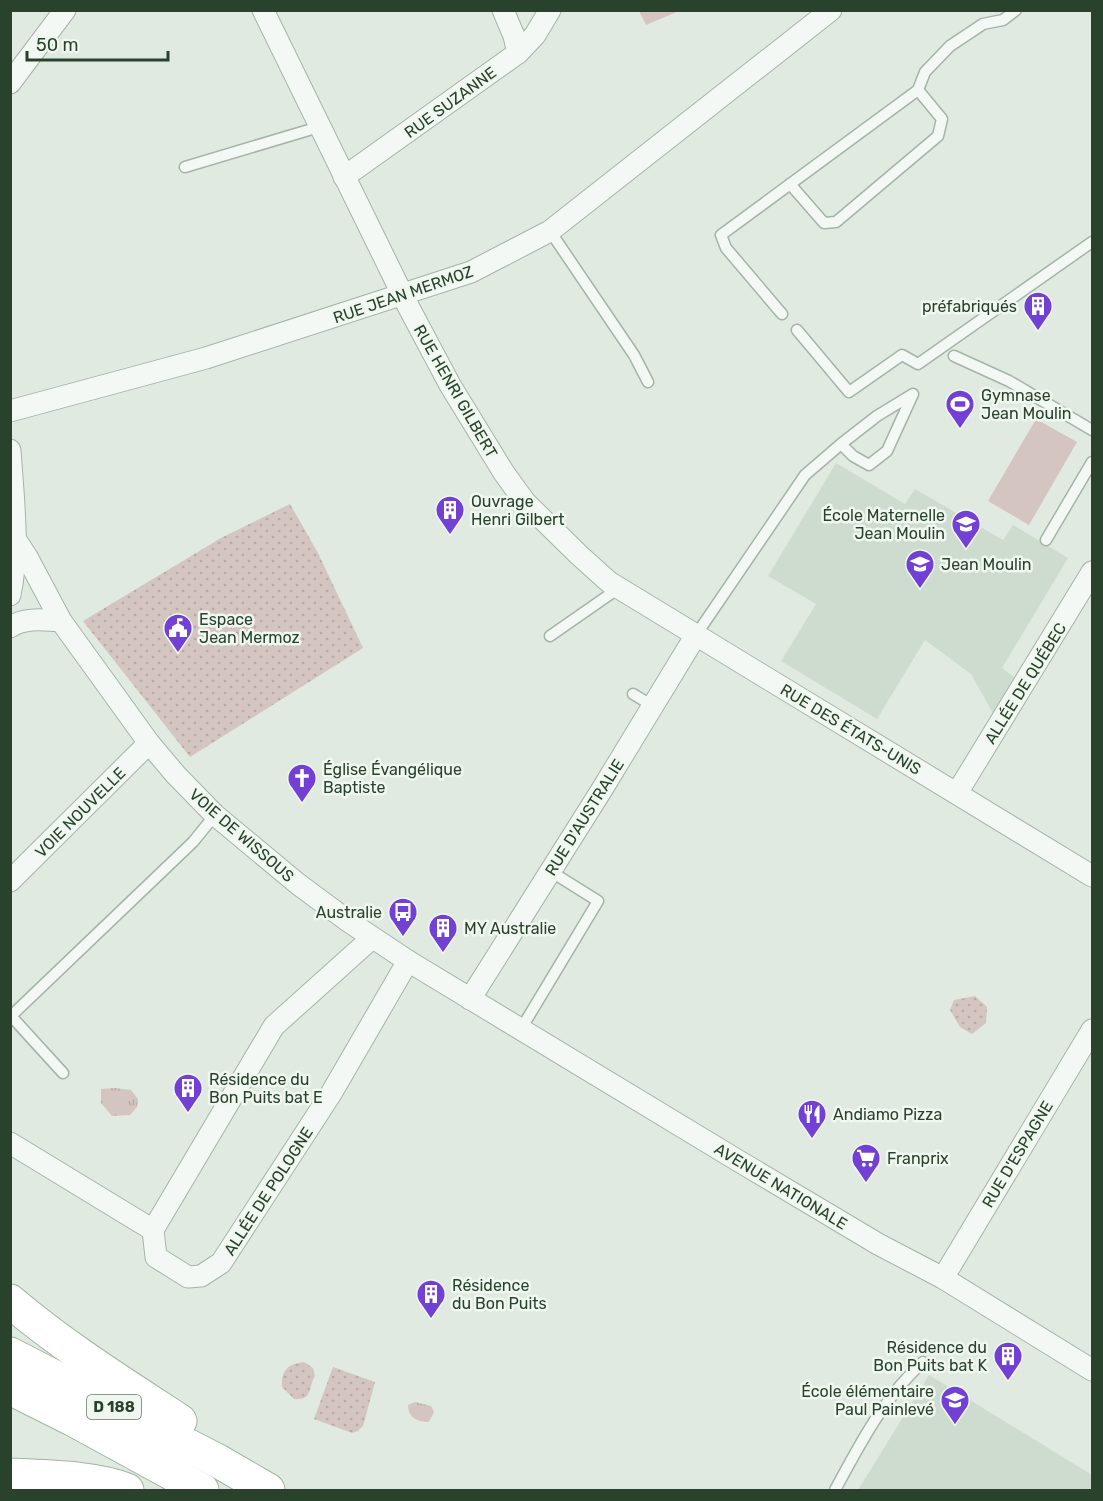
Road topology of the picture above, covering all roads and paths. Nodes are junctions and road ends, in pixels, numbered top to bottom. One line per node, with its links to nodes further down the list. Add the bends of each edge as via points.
1 (65, 10): 8 (street)
2 (263, 10): 10 (street, RUE HENRI GILBERT)
3 (503, 10): 7 (street)
4 (550, 10): 7 (street, RUE SUZANNE)
5 (831, 10): 14 (street, RUE JEAN MERMOZ)
6 (1016, 10): 9 (lane, via 1003,20 983,24 950,46 925,72)
7 (518, 53): 12 (street, RUE SUZANNE)
8 (10, 83)
9 (918, 90): 13 (lane); 13 (lane, via 942,119 938,136 836,222 824,223)
10 (319, 127): 11 (lane); 12 (street, RUE HENRI GILBERT)
11 (185, 167)
12 (344, 177): 16 (street, RUE HENRI GILBERT)
13 (790, 184): 17 (lane, via 721,235 726,248)
14 (550, 231): 16 (street, RUE JEAN MERMOZ, via 471,272); 20 (lane)
15 (1092, 242): 18 (lane, via 918,364 902,355 849,392)
16 (403, 295): 21 (street, RUE JEAN MERMOZ, via 206,358); 29 (street, RUE HENRI GILBERT, via 450,385 525,502)
17 (782, 314)
18 (797, 330)
19 (954, 356): 22 (lane, via 1009,381)
20 (648, 382)
21 (10, 411)
22 (1092, 430)
23 (840, 444): 23 (lane, via 877,416 913,394 887,451 869,465); 33 (lane, via 805,475)
24 (10, 450): 26 (street)
25 (1092, 462): 27 (lane)
26 (16, 540): 30 (street); 31 (street, VOIE DE WISSOUS)
27 (1046, 540)
28 (1092, 572): 38 (street, ALLÉE DE QUÉBEC)
29 (614, 585): 33 (street, RUE DES ÉTATS-UNIS); 34 (lane)
30 (11, 591): 31 (street, VOIE DE WISSOUS, via 40,602)
31 (61, 621): 32 (street, via 31,620); 37 (street, VOIE DE WISSOUS)
32 (10, 627)
33 (696, 635): 36 (street, RUE D'AUSTRALIE); 38 (street, RUE DES ÉTATS-UNIS)
34 (550, 636)
35 (633, 694): 36 (lane)
36 (653, 706): 40 (street, RUE D'AUSTRALIE)
37 (149, 743): 39 (street, VOIE DE WISSOUS); 42 (street, VOIE NOUVELLE)
38 (957, 793): 41 (street, RUE DES ÉTATS-UNIS)
39 (215, 814): 43 (street, VOIE DE WISSOUS, via 298,884); 48 (lane, via 193,842 11,1016)
40 (550, 871): 45 (street, RUE D'AUSTRALIE); 46 (lane, via 598,901)
41 (1092, 876)
42 (10, 881)
43 (372, 938): 44 (street, VOIE DE WISSOUS); 50 (street, via 274,1026)
44 (408, 961): 45 (street, VOIE DE WISSOUS); 50 (street, ALLÉE DE POLOGNE, via 332,1092 221,1263 201,1276 188,1277 156,1257)
45 (470, 999): 46 (street, AVENUE NATIONALE)
46 (521, 1029): 51 (street, AVENUE NATIONALE, via 878,1244)
47 (1092, 1030): 51 (street, RUE D'ESPAGNE)
48 (63, 1073)
49 (10, 1143): 50 (street)
50 (153, 1230)
51 (943, 1278): 55 (street, AVENUE NATIONALE)
52 (10, 1300): 57 (main road, via 84,1357 188,1426)
53 (10, 1354): 57 (main road, D 188)
54 (923, 1362): 62 (lane, via 880,1412)
55 (1092, 1370)
56 (10, 1388): 60 (main road, D 188)
57 (218, 1461): 61 (main road, D 188)
58 (16, 1478): 59 (main road, via 80,1480)
59 (127, 1491)
60 (202, 1491)
61 (268, 1491)
62 (836, 1491)

